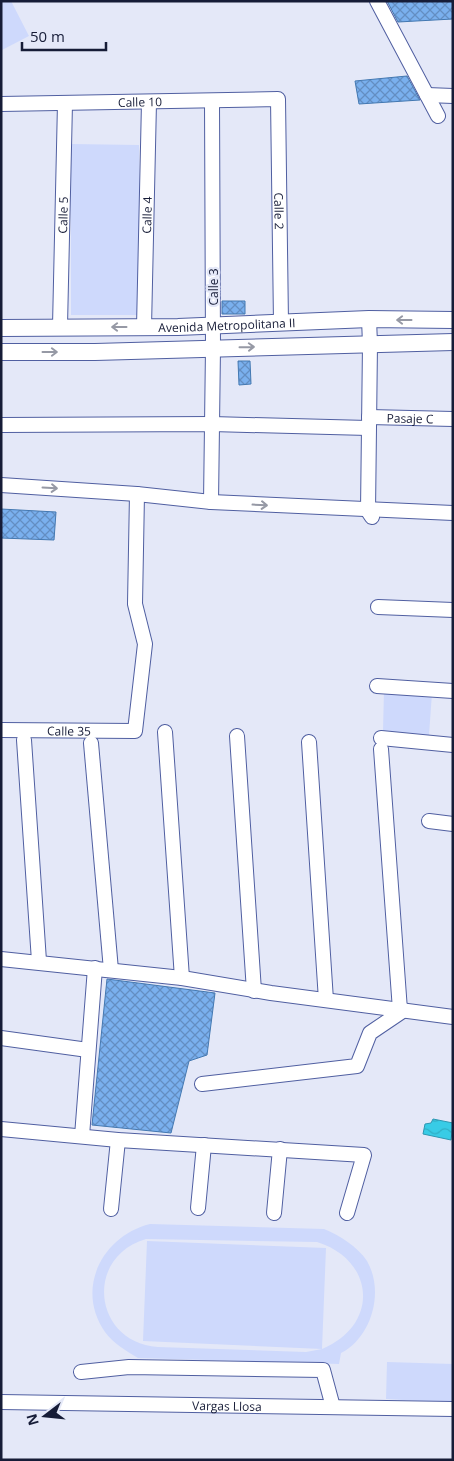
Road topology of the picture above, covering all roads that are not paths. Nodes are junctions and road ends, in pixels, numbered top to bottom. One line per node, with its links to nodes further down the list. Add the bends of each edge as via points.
1 (377, 1): 2 (street)
2 (427, 95): 3 (street); 9 (street)
3 (453, 96)
4 (278, 99): 5 (street, Calle 10); 12 (street, Calle 2)
5 (212, 100): 6 (street, Calle 10); 14 (street, Calle 3)
6 (149, 102): 7 (street, Calle 10); 15 (street, Calle 4)
7 (65, 103): 8 (street, Calle 10); 13 (street, Calle 5)
8 (1, 104)
9 (438, 116)
10 (369, 320): 11 (main road, Avenida Metropolitana II, one-way to 10); 12 (main road, Avenida Metropolitana II); 18 (street)
11 (453, 320)
12 (281, 323): 14 (main road, Avenida Metropolitana II)
13 (60, 326): 15 (main road, Avenida Metropolitana II, one-way to 13); 16 (main road, Avenida Metropolitana II)
14 (213, 326): 15 (main road, Avenida Metropolitana II); 19 (street, Calle 3)
15 (144, 327)
16 (1, 328)
17 (453, 342): 18 (main road, Avenida Metropolitana II)
18 (370, 344): 19 (main road, Avenida Metropolitana II, one-way to 18); 22 (street)
19 (213, 348): 20 (main road, Avenida Metropolitana II, one-way to 19); 23 (street, Calle 3)
20 (1, 352)
21 (453, 419): 22 (street, Pasaje C)
22 (368, 423): 23 (street, Pasaje C); 28 (street)
23 (212, 424): 24 (street, Pasaje C); 27 (street, Calle 3)
24 (1, 425)
25 (1, 485): 26 (street, one-way to 26)
26 (137, 494): 27 (street); 35 (street, Calle 35, via 135,604 145,644 135,731)
27 (211, 502): 28 (street, one-way to 28)
28 (368, 511): 29 (street); 30 (street, via 374,519)
29 (453, 514)
30 (453, 523)
31 (378, 607): 32 (street)
32 (453, 610)
33 (377, 686): 34 (street)
34 (453, 691)
35 (1, 730)
36 (165, 732): 48 (street)
37 (237, 736): 49 (street)
38 (24, 740): 45 (street)
39 (309, 742): 50 (street)
40 (92, 743): 47 (street)
41 (453, 745): 51 (street, via 381,743)
42 (429, 821): 43 (street)
43 (453, 824)
44 (1, 959): 45 (street)
45 (39, 962): 46 (street)
46 (95, 968): 47 (street); 54 (street)
47 (111, 970): 48 (street)
48 (182, 978): 49 (street)
49 (254, 991): 50 (street)
50 (326, 1000): 51 (street)
51 (402, 1010): 52 (street); 55 (street, via 370,1033 357,1066)
52 (453, 1016)
53 (1, 1038): 54 (street)
54 (88, 1050): 57 (street)
55 (202, 1084)
56 (1, 1129): 57 (street)
57 (82, 1136): 58 (street)
58 (118, 1140): 59 (street); 62 (street)
59 (204, 1145): 60 (street); 61 (street)
60 (280, 1149): 63 (street); 64 (street, via 364,1156)
61 (198, 1208)
62 (111, 1209)
63 (274, 1213)
64 (347, 1213)
65 (81, 1372): 67 (street, via 129,1366 323,1370)
66 (1, 1402): 67 (street, Vargas Llosa)
67 (333, 1407): 68 (street, Vargas Llosa)
68 (453, 1409)

